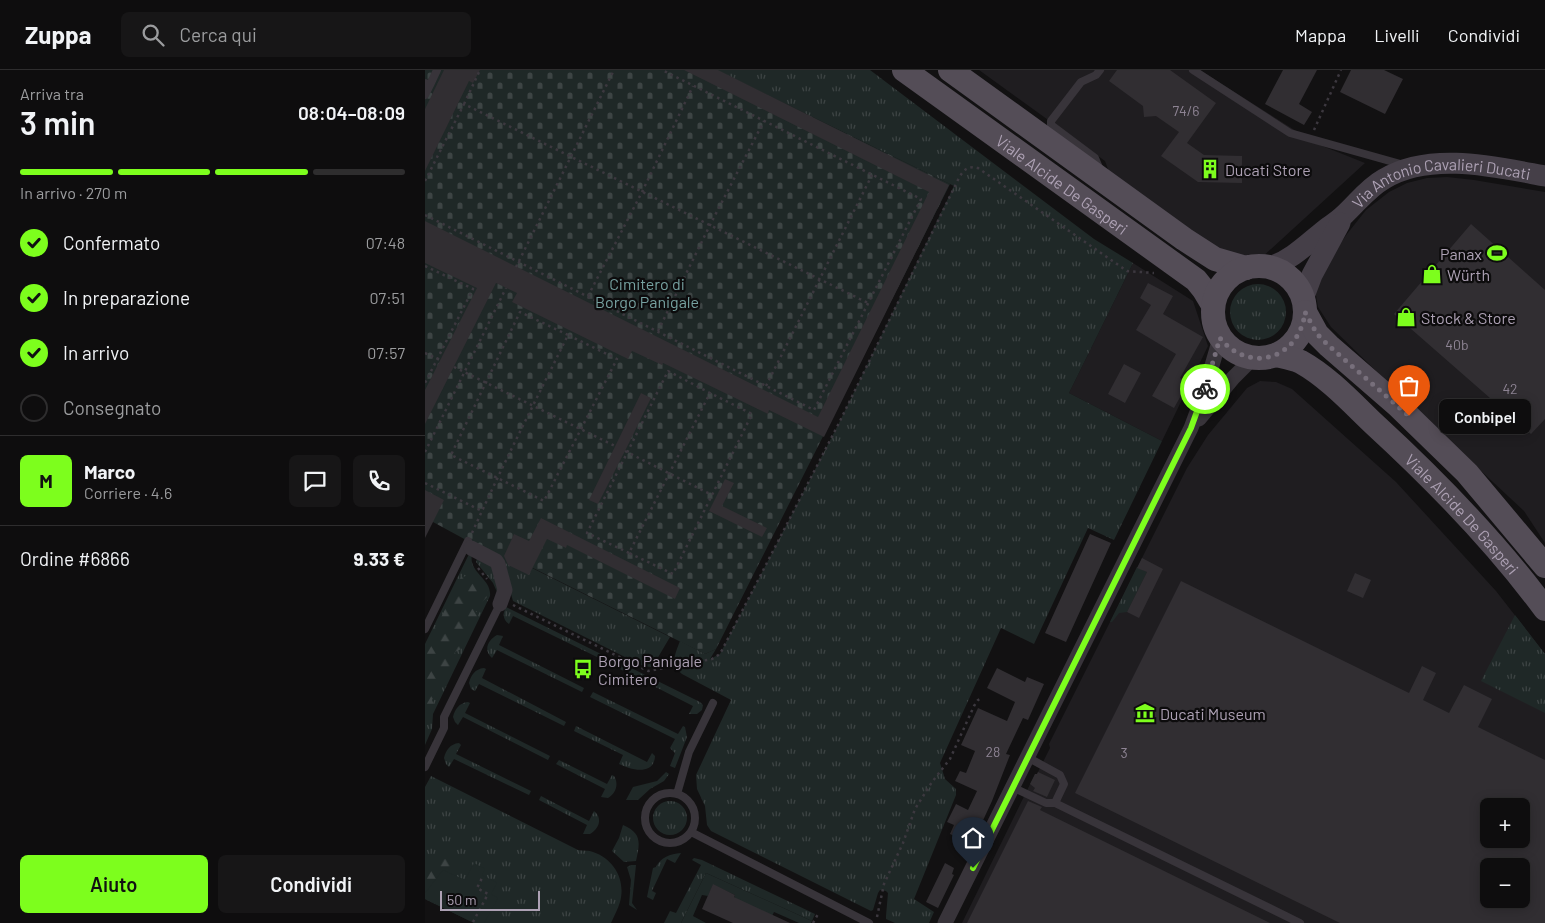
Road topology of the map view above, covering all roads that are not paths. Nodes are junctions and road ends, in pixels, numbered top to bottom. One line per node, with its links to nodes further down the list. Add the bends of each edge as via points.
1 (437, 70): 6 (lane)
2 (904, 70): 14 (main road, Viale Alcide De Gasperi, via 1196,280)
3 (950, 70): 10 (main road, Viale Alcide De Gasperi)
4 (1100, 70): 10 (lane, via 1081,82 1051,125 1095,158)
5 (1193, 70): 8 (lane, via 1290,133)
6 (427, 84): 7 (lane)
7 (425, 95)
8 (1410, 167): 9 (street, Via Antonio Cavalieri Ducati, via 1464,164); 11 (street, Via Antonio Cavalieri Ducati, via 1368,190)
9 (1545, 176)
10 (1104, 182): 13 (main road, Viale Alcide De Gasperi, via 1215,259)
11 (1344, 215): 12 (street, Via Antonio Cavalieri Ducati, via 1292,256); 15 (street, Via Antonio Cavalieri Ducati, via 1312,275)
12 (1270, 267): 13 (main road); 15 (main road, via 1293,281)
13 (1246, 268): 14 (main road, via 1224,282)
14 (1213, 305): 16 (main road, via 1212,317)
15 (1304, 306): 17 (main road, via 1297,338 1291,345); 20 (main road, Viale Alcide De Gasperi, via 1317,334 1467,472)
16 (1220, 338): 17 (main road, via 1235,352); 18 (street)
17 (1264, 357): 18 (street, via 1233,378); 22 (main road, Viale Alcide De Gasperi, via 1289,357 1318,373 1450,498)
18 (1191, 428): 25 (street)
19 (470, 546): 21 (street, via 498,564 505,590); 23 (lane)
20 (1545, 566)
21 (501, 602): 26 (lane, via 444,717 444,728)
22 (1545, 609)
23 (425, 629)
24 (713, 703): 28 (lane, via 689,752)
25 (1027, 758): 27 (street); 29 (lane, via 1060,774 1065,784)
26 (425, 767)
27 (1012, 787): 29 (lane, via 1046,803); 32 (street)
28 (677, 794): 30 (lane, via 687,799 693,809 695,818); 30 (lane, via 665,793 651,801 645,814 646,825 652,836 665,843 679,841)
29 (1055, 803): 33 (lane)
30 (691, 832): 31 (lane)
31 (869, 923)
32 (945, 923)
33 (1301, 923)

